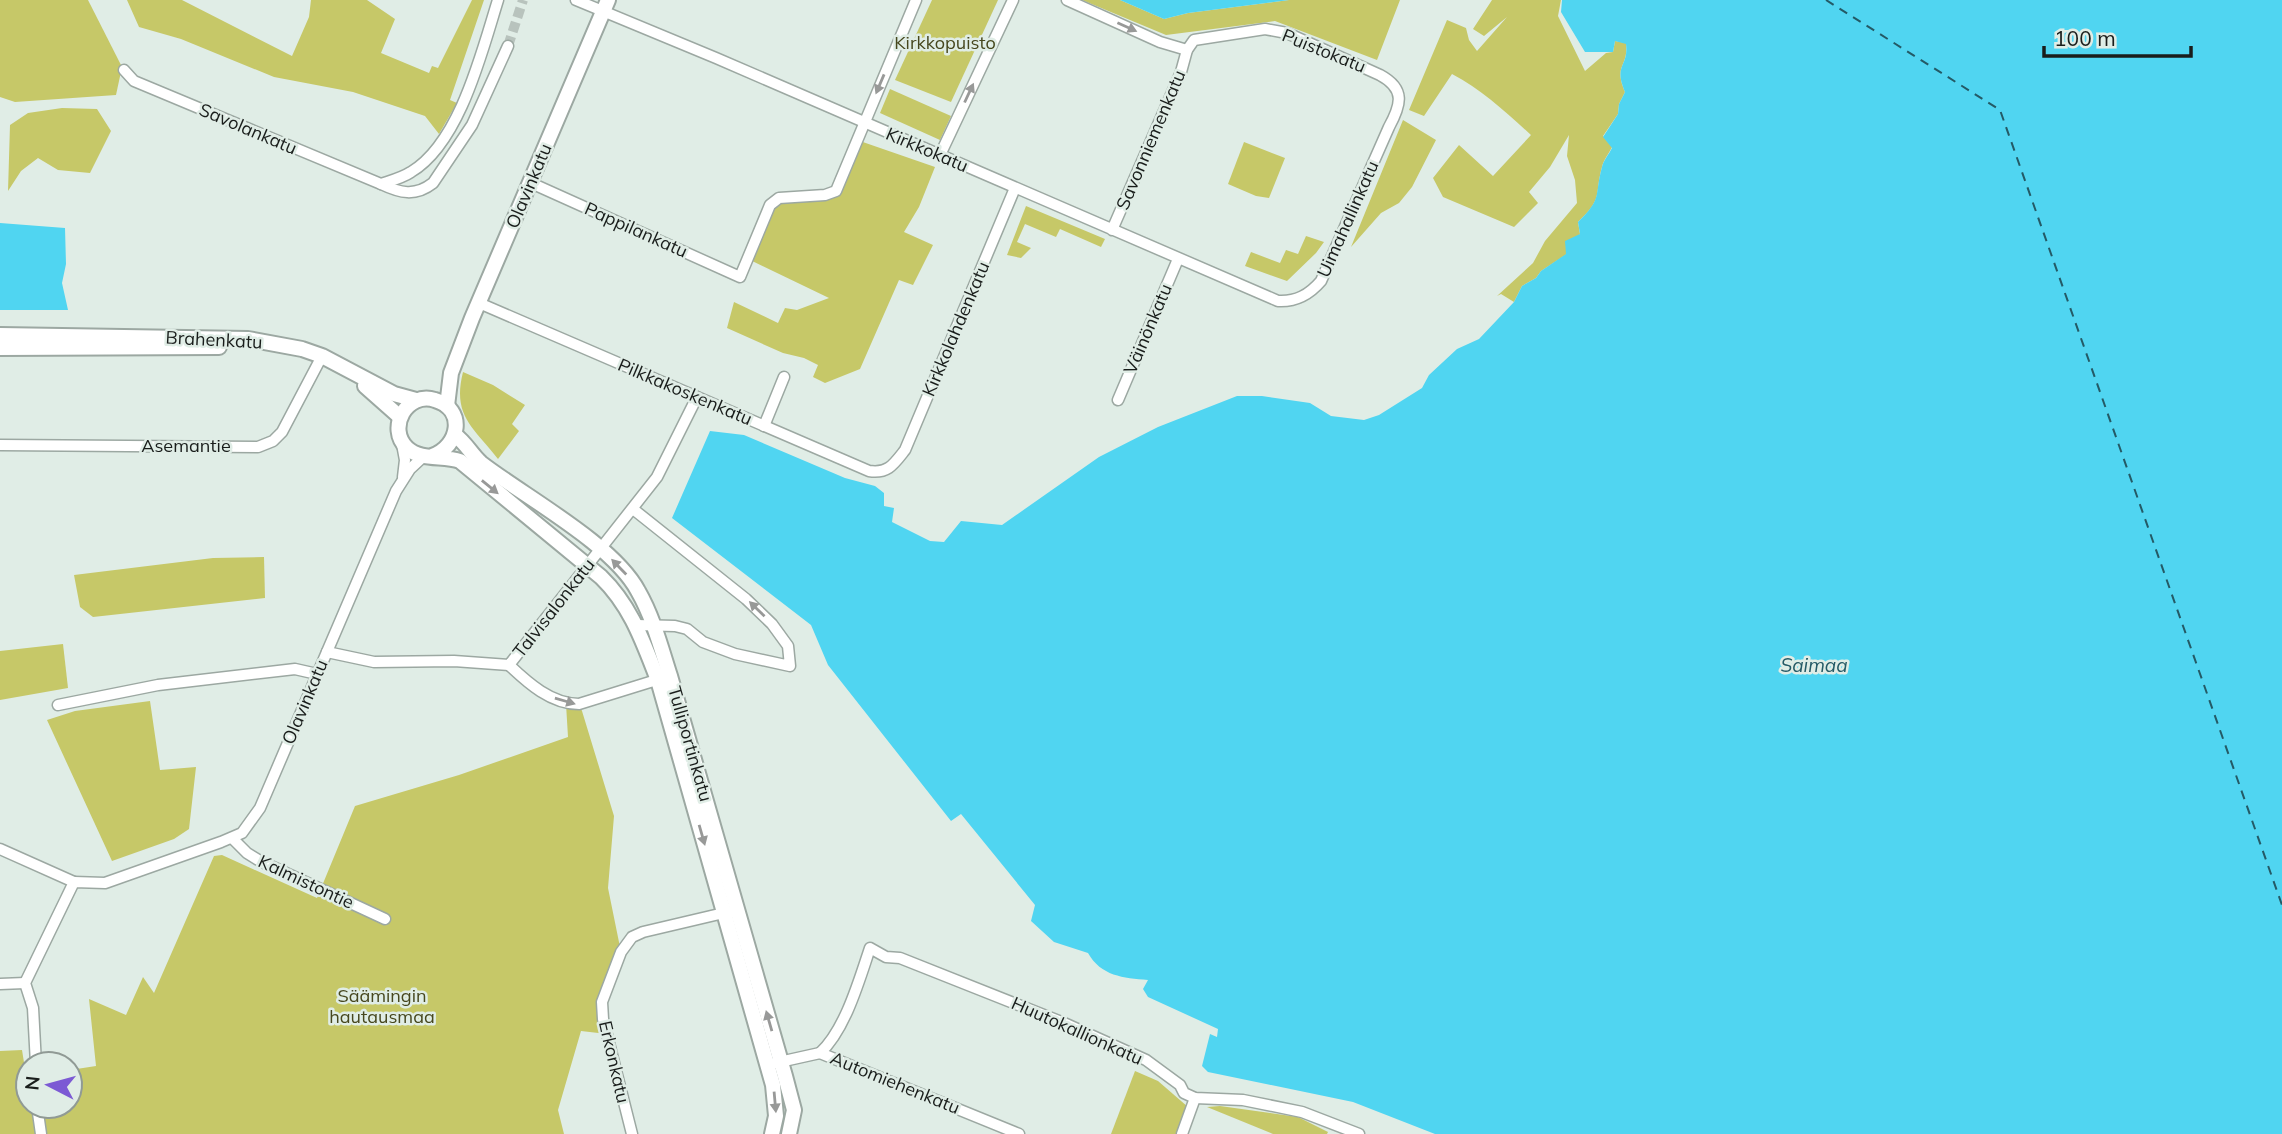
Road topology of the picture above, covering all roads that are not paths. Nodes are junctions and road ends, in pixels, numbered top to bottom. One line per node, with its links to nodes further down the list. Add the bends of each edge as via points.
1 (498, 0): 13 (street, via 466,99 432,154)
2 (576, 0): 6 (street, Kirkkokatu)
3 (916, 0): 11 (street, one-way to 11)
4 (1013, 0): 12 (street, one-way to 4)
5 (1067, 0): 8 (street, one-way to 8)
6 (606, 6): 11 (street, Kirkkokatu); 15 (main road, Olavinkatu)
7 (508, 46): 17 (street, via 453,156 433,183)
8 (1187, 50): 10 (street, Puistokatu, via 1194,40 1205,36 1265,29 1287,33 1390,80 1399,95); 18 (street, Savonniemenkatu)
9 (124, 70): 14 (street, Savolankatu, via 134,81)
10 (1398, 114): 20 (street, Uimahallinkatu, via 1321,281 1301,298)
11 (864, 123): 12 (street, Kirkkokatu); 15 (street, Pappilankatu, via 836,191 779,198 770,205 740,277)
12 (940, 155): 16 (street, Kirkkokatu)
13 (410, 173): 14 (street); 17 (street)
14 (378, 183): 17 (street, Savolankatu, via 398,192)
15 (531, 183): 21 (main road, Olavinkatu)
16 (1015, 188): 18 (street, Kirkkokatu); 37 (street, Kirkkolahdenkatu, via 905,450)
17 (417, 192)
18 (1112, 230): 19 (street, Kirkkokatu)
19 (1178, 259): 20 (street, Kirkkokatu); 29 (street, Väinönkatu)
20 (1278, 301)
21 (479, 303): 25 (main road, Olavinkatu); 27 (street, Pilkkakoskenkatu)
22 (0, 335): 24 (main road, Brahenkatu, via 248,339 302,349)
23 (0, 348): 24 (main road, Brahenkatu, via 249,348)
24 (321, 359): 28 (main road, Brahenkatu, via 394,394); 31 (main road, Brahenkatu, via 363,384); 35 (street, Asemantie, via 282,432 258,447)
25 (451, 373): 28 (main road, Olavinkatu); 30 (main road, Olavinkatu)
26 (783, 377): 32 (street)
27 (697, 397): 32 (street, Pilkkakoskenkatu); 39 (street, Talvisalonkatu, via 657,477)
28 (423, 399): 30 (main road); 31 (main road)
29 (1118, 400)
30 (446, 406): 33 (main road, via 455,419)
31 (400, 416): 34 (main road)
32 (764, 426): 37 (street, Pilkkakoskenkatu, via 869,471)
33 (455, 435): 36 (main road, via 447,448); 40 (main road, Tulliportinkatu, via 481,463)
34 (401, 440): 36 (main road, via 415,453); 38 (street, Olavinkatu, via 405,460)
35 (0, 445)
36 (428, 456): 38 (street, Olavinkatu); 41 (main road, Tulliportinkatu, one-way to 41, via 460,461)
37 (892, 467)
38 (402, 481): 44 (street, Olavinkatu)
39 (633, 509): 40 (street, Talvisalonkatu); 43 (street, one-way to 39, via 687,629 703,642 735,654 790,666 788,646 772,624)
40 (601, 548): 41 (street, Talvisalonkatu); 43 (main road, Tulliportinkatu, one-way to 40, via 638,589)
41 (587, 565): 42 (main road, Tulliportinkatu, via 621,598); 45 (street, Talvisalonkatu)
42 (636, 625): 43 (street); 47 (main road, Tulliportinkatu)
43 (653, 625): 47 (main road, Tulliportinkatu)
44 (327, 652): 45 (street, Talvisalonkatu, via 374,662); 46 (street, Olavinkatu)
45 (509, 665): 47 (street, one-way to 47, via 536,688 566,704)
46 (317, 674): 48 (street, via 295,669 240,675); 49 (street, Olavinkatu, via 260,808 242,833)
47 (664, 678): 52 (main road, Tulliportinkatu)
48 (58, 705)
49 (232, 838): 51 (street, via 105,883); 53 (street, Kalmistontie, via 260,861)
50 (0, 849): 51 (street)
51 (74, 882): 54 (street)
52 (731, 912): 58 (main road, Tulliportinkatu); 61 (street, Erkonkatu, via 643,932 632,937 621,952 602,1002 603,1019)
53 (385, 919)
54 (25, 983): 55 (street); 56 (street, via 33,1008)
55 (0, 984)
56 (35, 1050)
57 (820, 1054): 58 (street, Automiehenkatu); 59 (street, Huutokallionkatu, via 839,1029 870,948 1114,1045 1146,1060); 64 (street, Automiehenkatu)
58 (774, 1063): 62 (main road, Tulliportinkatu, one-way to 62); 63 (main road, Tulliportinkatu, via 794,1110)
59 (1195, 1098): 60 (street, via 1243,1100 1302,1112); 65 (street)
60 (1334, 1130): 66 (street)
61 (632, 1134)
62 (773, 1134)
63 (789, 1134)
64 (1019, 1134)
65 (1182, 1134)
66 (1359, 1134)

